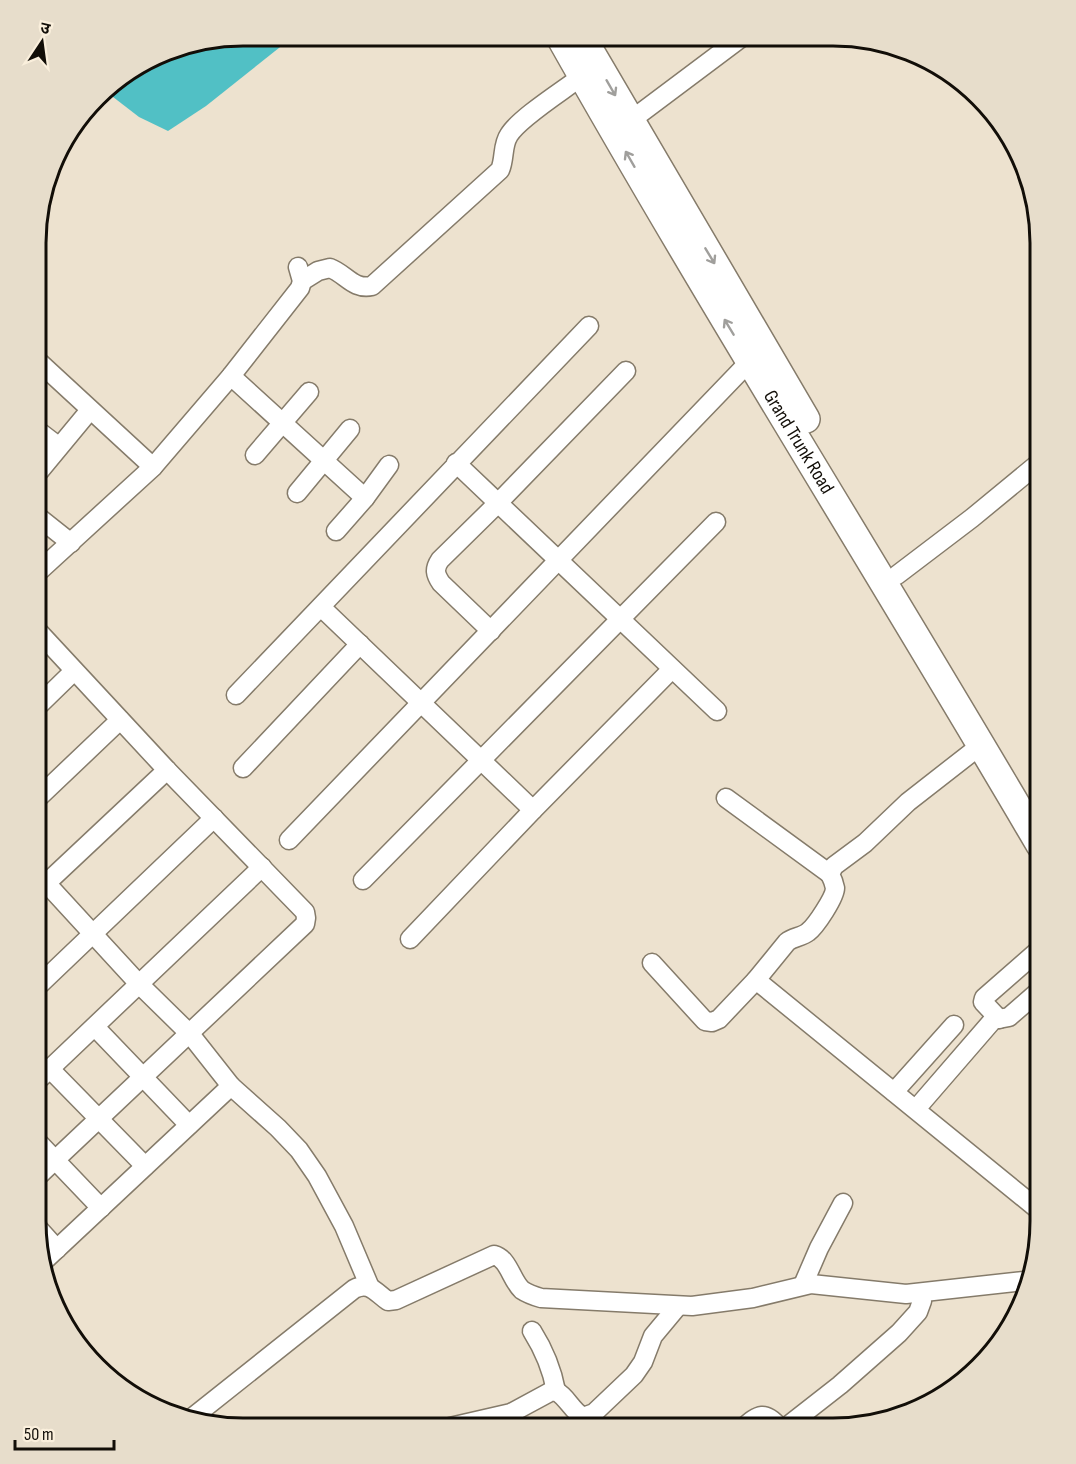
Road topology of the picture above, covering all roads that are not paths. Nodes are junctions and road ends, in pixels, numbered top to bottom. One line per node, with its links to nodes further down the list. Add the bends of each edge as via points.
1 (565, 46): 4 (highway, Grand Trunk Road)
2 (587, 46): 5 (highway, Grand Trunk Road, one-way to 5)
3 (731, 46): 5 (street)
4 (582, 76): 7 (highway, Grand Trunk Road, one-way to 4); 10 (street, via 516,125 507,136 500,170 372,286 354,285 330,268 300,274 300,288)
5 (630, 121): 33 (highway, Grand Trunk Road, one-way to 33)
6 (589, 326): 20 (street)
7 (750, 361): 31 (street); 46 (highway, Grand Trunk Road)
8 (46, 369): 12 (street)
9 (626, 370): 26 (street)
10 (231, 376): 13 (street); 22 (street)
11 (309, 393): 13 (street)
12 (90, 410): 16 (street); 22 (street)
13 (283, 422): 17 (street); 18 (street)
14 (350, 429): 18 (street)
15 (46, 436): 16 (street)
16 (58, 446): 19 (street)
17 (255, 455)
18 (324, 460): 24 (street); 25 (street)
19 (46, 462)
20 (456, 463): 26 (street); 34 (street)
21 (390, 465): 25 (street)
22 (153, 467): 30 (street)
23 (1030, 470): 33 (street)
24 (297, 493)
25 (365, 498): 29 (street)
26 (498, 503): 31 (street); 36 (street, via 435,567 441,583)
27 (716, 522): 35 (street)
28 (46, 523): 30 (street)
29 (336, 531)
30 (71, 543): 32 (street)
31 (558, 561): 35 (street); 36 (street)
32 (46, 565)
33 (897, 574): 51 (highway, Grand Trunk Road)
34 (321, 607): 38 (street); 41 (street)
35 (621, 620): 39 (street); 47 (street)
36 (491, 631): 43 (street)
37 (46, 640): 40 (street)
38 (360, 644): 43 (street); 48 (street)
39 (672, 669): 44 (street); 53 (street)
40 (74, 671): 42 (street); 45 (street)
41 (236, 695)
42 (46, 697)
43 (421, 702): 47 (street); 56 (street)
44 (717, 711)
45 (120, 720): 49 (street); 50 (street)
46 (981, 746): 55 (highway, Grand Trunk Road); 58 (street, via 908,802 866,843 834,866)
47 (480, 761): 53 (street); 60 (street)
48 (243, 768)
49 (167, 770): 54 (street); 59 (street)
50 (46, 790)
51 (1029, 794)
52 (726, 798): 58 (street)
53 (533, 810): 63 (street)
54 (214, 818): 57 (street); 62 (street)
55 (1029, 827)
56 (289, 840)
57 (262, 867): 68 (street); 73 (street, via 305,912 305,924)
58 (830, 874): 67 (street, via 834,895 815,925 806,934 787,942)
59 (46, 877)
60 (363, 880)
61 (46, 888): 62 (street)
62 (94, 934): 66 (street); 68 (street)
63 (410, 939)
64 (1029, 958): 70 (street, via 984,998 985,1006)
65 (652, 963): 67 (street, via 705,1021 719,1019)
66 (46, 979)
67 (756, 980): 78 (street)
68 (140, 984): 72 (street); 73 (street)
69 (1029, 1000): 70 (street, via 1015,1014)
70 (999, 1019): 79 (street, via 993,1020)
71 (954, 1025): 78 (street)
72 (95, 1026): 74 (street); 76 (street)
73 (190, 1034): 76 (street); 77 (street)
74 (50, 1069): 75 (street); 80 (street)
75 (46, 1073)
76 (144, 1077): 80 (street); 81 (street)
77 (231, 1086): 81 (street); 92 (street, via 278,1128 317,1176 344,1226)
78 (894, 1092): 79 (street)
79 (916, 1109): 86 (street)
80 (99, 1119): 83 (street); 84 (street)
81 (189, 1125): 84 (street)
82 (46, 1151): 83 (street)
83 (55, 1160): 85 (street); 88 (street)
84 (145, 1166): 88 (street)
85 (46, 1169)
86 (1029, 1202)
87 (843, 1203): 91 (street)
88 (101, 1208): 89 (street)
89 (51, 1255)
90 (1020, 1282): 93 (street)
91 (803, 1285): 93 (street); 94 (street, via 753,1298)
92 (369, 1286): 94 (street, via 388,1301 396,1300 499,1256 518,1286 530,1295); 97 (street, via 354,1289)
93 (921, 1294): 101 (street, via 918,1312 899,1333)
94 (678, 1306): 96 (street, via 653,1336 639,1369 594,1413 579,1415)
95 (532, 1331): 96 (street, via 553,1373)
96 (556, 1391): 98 (street)
97 (199, 1412)
98 (518, 1418)
99 (757, 1418): 100 (street)
100 (770, 1418)
101 (798, 1418)

